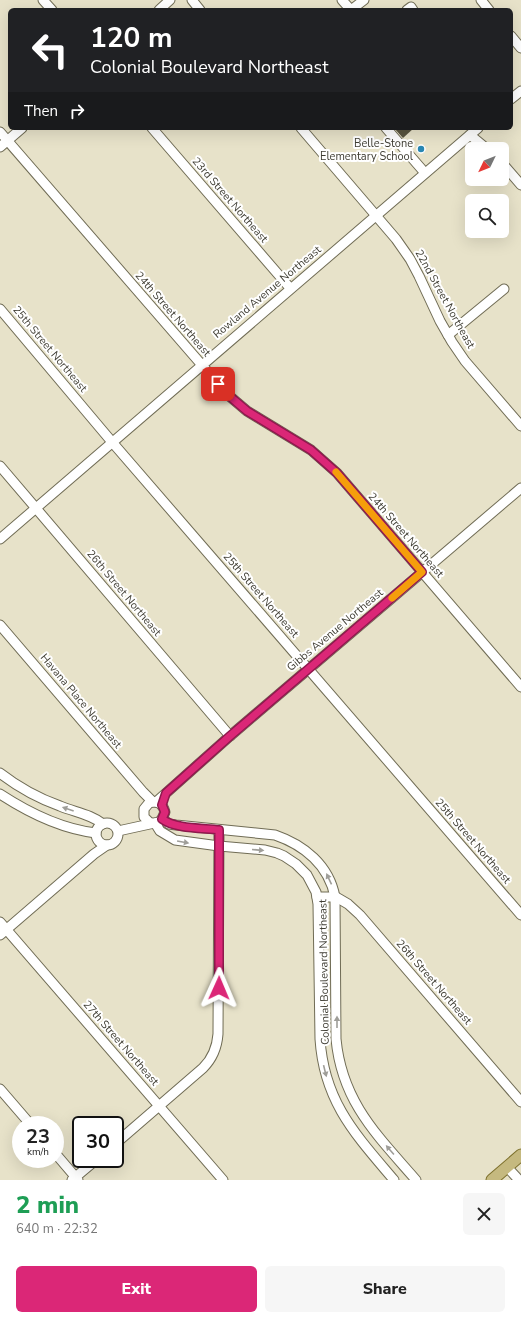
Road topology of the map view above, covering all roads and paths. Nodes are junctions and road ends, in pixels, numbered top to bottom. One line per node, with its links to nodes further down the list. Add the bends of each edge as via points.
1 (43, 0): 7 (street)
2 (170, 0): 8 (street)
3 (192, 0): 9 (street)
4 (342, 0): 10 (street)
5 (364, 0): 11 (street)
6 (480, 0): 12 (street)
7 (50, 8)
8 (161, 8)
9 (198, 8)
10 (349, 8)
11 (354, 8)
12 (487, 8)
13 (513, 38): 14 (street)
14 (521, 48)
15 (521, 90): 16 (street)
16 (513, 97)
17 (20, 130): 25 (street)
18 (154, 130): 30 (street, 23rd Street Northeast)
19 (304, 130): 29 (street, 22nd Street Northeast)
20 (388, 130): 27 (street)
21 (476, 130): 23 (street, Rowland Avenue Northeast)
22 (0, 132): 25 (street, 24th Street Northeast)
23 (470, 135): 24 (street); 27 (street, Rowland Avenue Northeast)
24 (478, 142)
25 (4, 144): 34 (street, 24th Street Northeast)
26 (509, 171): 28 (street)
27 (425, 173): 29 (street, Rowland Avenue Northeast)
28 (521, 185)
29 (376, 215): 30 (street, Rowland Avenue Northeast); 33 (street, 22nd Street Northeast, via 410,259)
30 (290, 288): 34 (street, Rowland Avenue Northeast)
31 (504, 289): 33 (street)
32 (2, 314): 36 (street, 25th Street Northeast)
33 (448, 335): 35 (street, 22nd Street Northeast, via 465,361)
34 (201, 365): 36 (street, Rowland Avenue Northeast); 41 (street, 24th Street Northeast, via 227,394 247,411 294,438 337,473)
35 (521, 426)
36 (112, 442): 39 (street, Rowland Avenue Northeast); 43 (street, 25th Street Northeast)
37 (0, 466): 39 (street, 26th Street Northeast)
38 (521, 488): 41 (street, Gibbs Avenue Northeast)
39 (36, 508): 40 (street, Rowland Avenue Northeast); 45 (street, 26th Street Northeast)
40 (0, 539)
41 (422, 572): 43 (street, Gibbs Avenue Northeast); 44 (street, 24th Street Northeast)
42 (0, 625): 48 (street, Havana Place Northeast)
43 (309, 669): 45 (street, Gibbs Avenue Northeast); 57 (street, 25th Street Northeast)
44 (521, 687)
45 (230, 736): 48 (street, Gibbs Avenue Northeast)
46 (0, 773): 50 (street, one-way to 46, via 97,819 40,798)
47 (0, 794): 53 (street, via 44,818)
48 (154, 803): 49 (street, via 165,812); 49 (street, via 143,812)
49 (154, 821): 51 (street); 52 (street, Colonial Boulevard Northeast); 54 (street, Colonial Boulevard Northeast, one-way to 54, via 160,831 175,840)
50 (103, 824): 51 (street, via 109,823); 53 (street, via 99,828)
51 (116, 828): 53 (street, via 118,836 115,841)
52 (219, 830): 54 (street); 56 (street, Colonial Boulevard Northeast, one-way to 52, via 325,871 297,844 275,835)
53 (101, 839): 59 (street, via 94,854)
54 (219, 846): 55 (street, Colonial Boulevard Northeast, one-way to 55, via 269,851 284,856 307,875); 64 (street, via 216,1048 211,1060)
55 (318, 897): 56 (street); 60 (street, Colonial Boulevard Northeast)
56 (335, 897): 61 (street, Colonial Boulevard Northeast, one-way to 56); 63 (street, 26th Street Northeast, via 360,915)
57 (521, 915)
58 (0, 922): 59 (street, 27th Street Northeast)
59 (3, 932): 64 (street, 27th Street Northeast)
60 (320, 1039): 61 (street); 73 (street, Colonial Boulevard Northeast, one-way to 73, via 327,1078 342,1115)
61 (336, 1039): 74 (street, Colonial Boulevard Northeast, one-way to 61, via 358,1109 344,1076)
62 (0, 1089): 65 (street)
63 (521, 1102)
64 (159, 1106): 66 (street); 72 (street, 27th Street Northeast)
65 (23, 1116)
66 (124, 1136)
67 (521, 1155): 69 (main road)
68 (64, 1165): 71 (street)
69 (507, 1167): 75 (main road); 76 (street)
70 (87, 1168): 71 (street)
71 (75, 1179)
72 (223, 1180)
73 (394, 1180)
74 (416, 1180)
75 (492, 1180)
76 (519, 1180)

